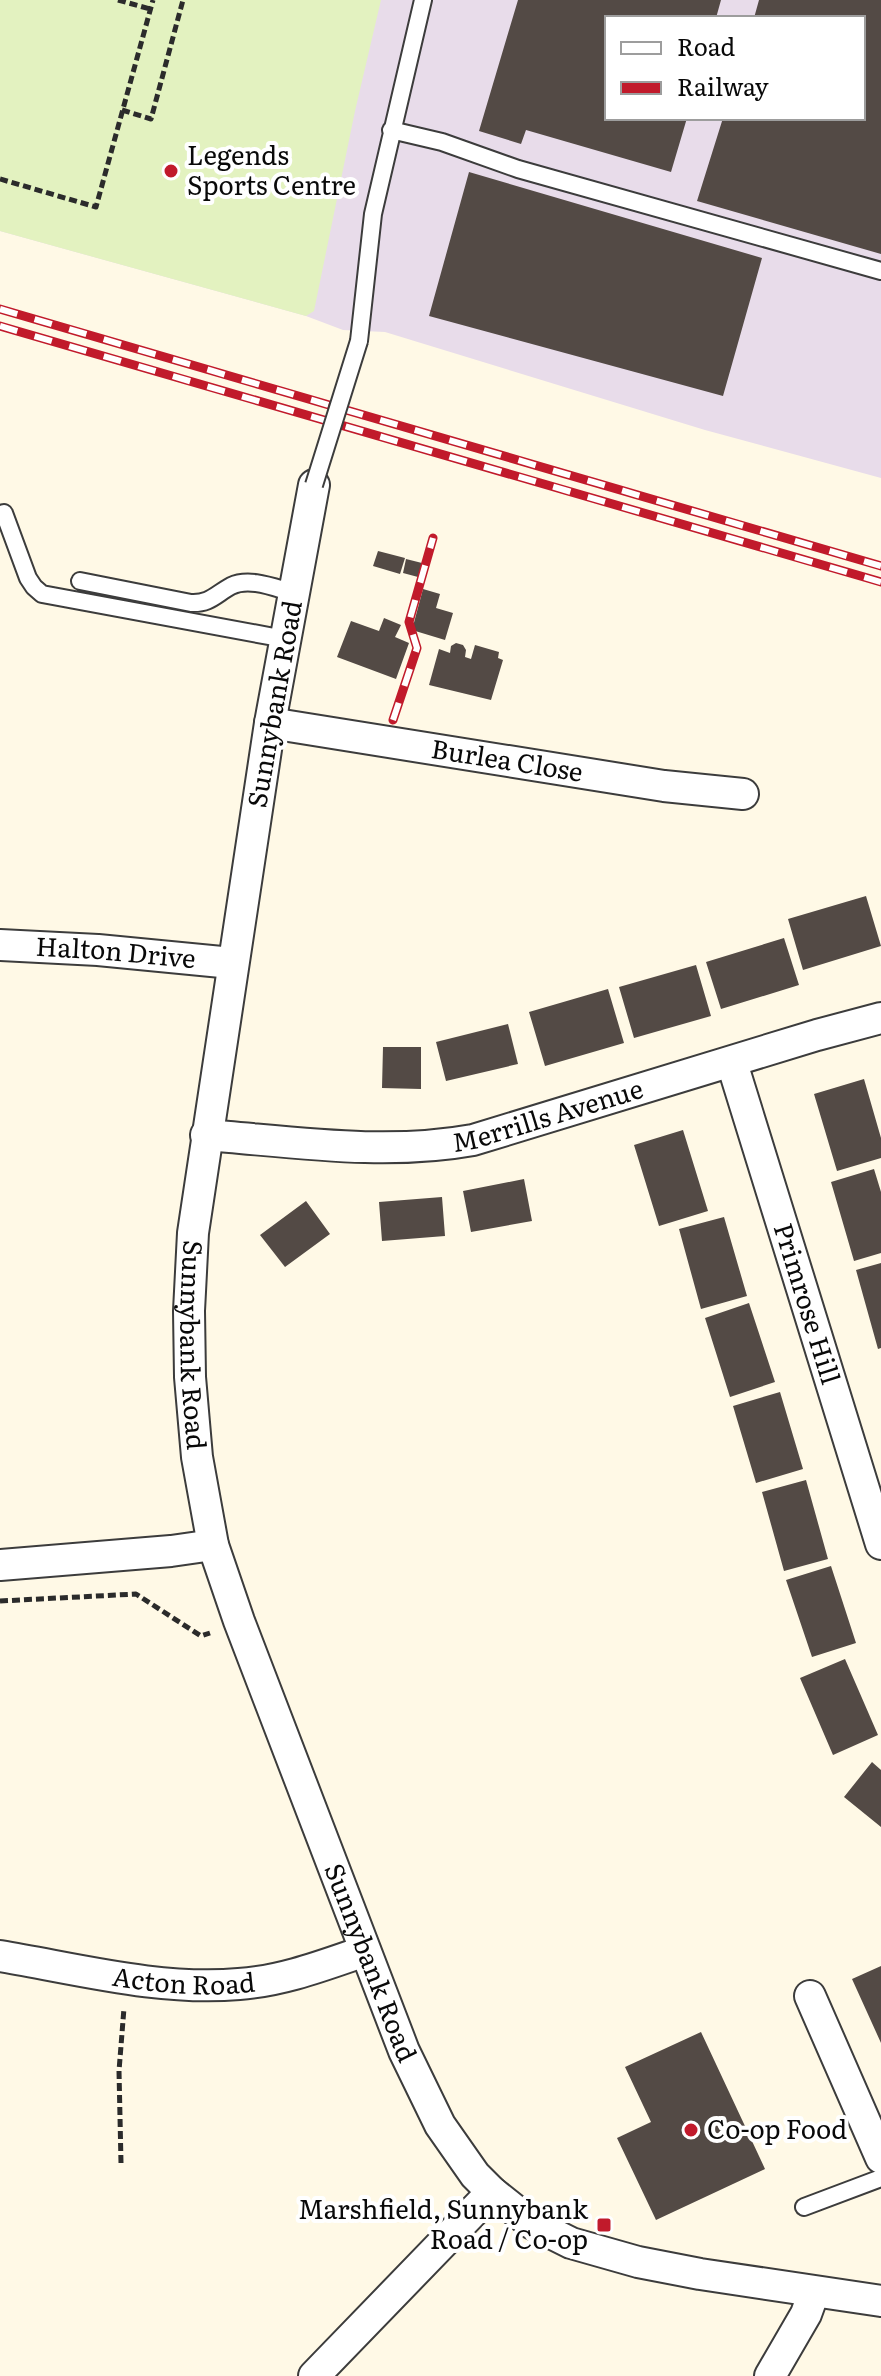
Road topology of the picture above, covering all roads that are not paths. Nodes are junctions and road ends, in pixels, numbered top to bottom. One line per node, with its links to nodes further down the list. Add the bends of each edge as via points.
1 (423, 0): 2 (lane, Sunnybank Road)
2 (391, 130): 3 (lane); 4 (lane, Sunnybank Road, bridge, via 373,214 359,341)
3 (881, 271)
4 (314, 485): 7 (street, Sunnybank Road)
5 (4, 513): 8 (lane, via 28,578 42,594)
6 (80, 581): 7 (lane, via 203,604 246,582)
7 (294, 593): 8 (street, Sunnybank Road)
8 (285, 639): 9 (street, Sunnybank Road)
9 (270, 723): 10 (street, Burlea Close, via 676,788); 12 (street, Sunnybank Road)
10 (743, 794)
11 (0, 945): 12 (street, Halton Drive)
12 (232, 963): 15 (street, Sunnybank Road)
13 (881, 1018): 14 (street, Merrills Avenue)
14 (732, 1063): 15 (street, Merrills Avenue, via 440,1146 387,1149); 16 (street, Primrose Hill)
15 (206, 1135): 17 (street, Sunnybank Road, via 193,1233 189,1344 197,1457)
16 (881, 1544)
17 (213, 1545): 18 (street); 19 (street, Sunnybank Road)
18 (0, 1565)
19 (365, 1951): 20 (street, Acton Road, via 300,1972 239,1984 199,1985); 24 (street, Sunnybank Road, via 440,2125)
20 (0, 1956)
21 (810, 1996): 22 (street)
22 (881, 2158)
23 (881, 2178): 25 (lane)
24 (492, 2192): 26 (street, Sunnybank Road, via 531,2223 571,2243 638,2262); 28 (street)
25 (804, 2207)
26 (814, 2292): 27 (street, Sunnybank Road); 29 (street)
27 (877, 2296)
28 (314, 2376)
29 (770, 2376)

